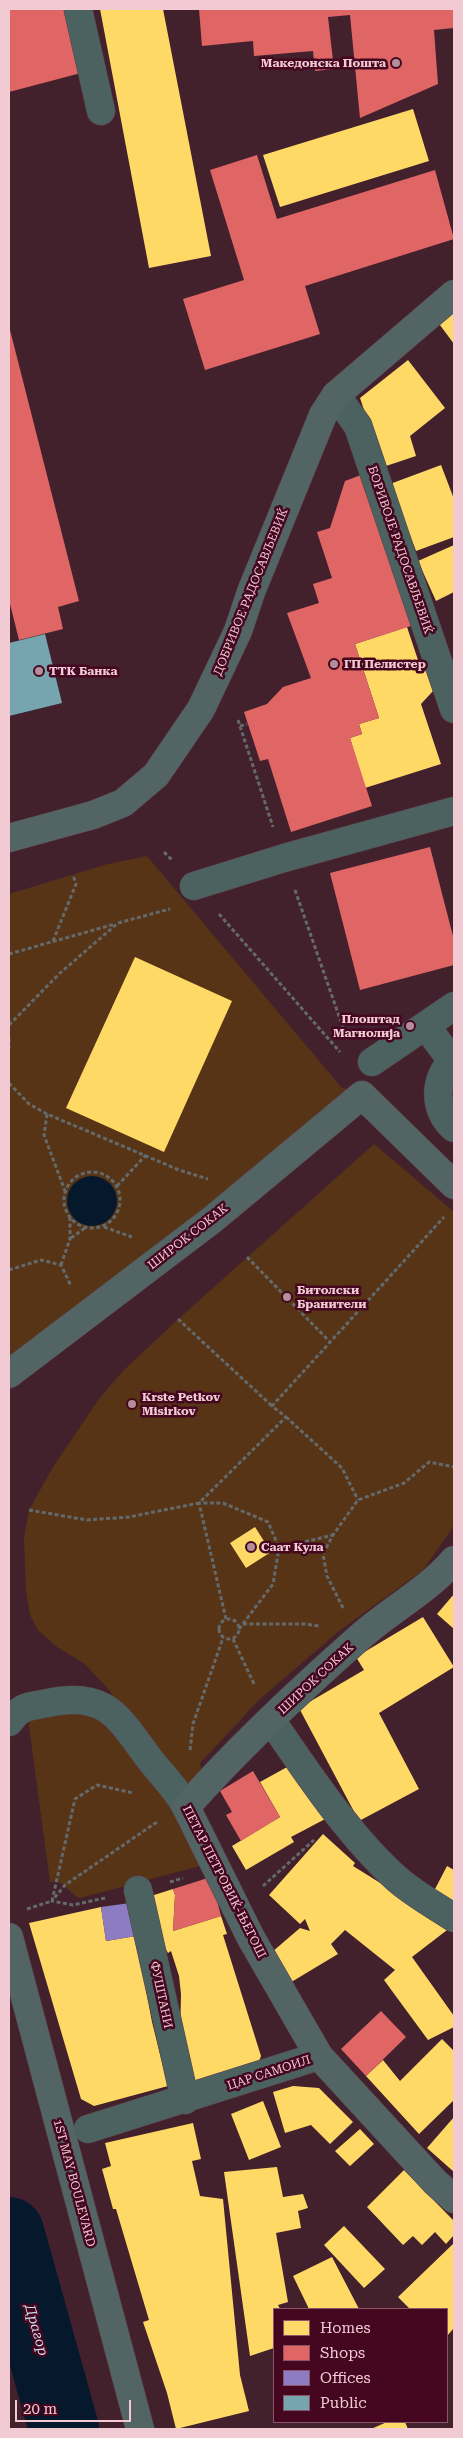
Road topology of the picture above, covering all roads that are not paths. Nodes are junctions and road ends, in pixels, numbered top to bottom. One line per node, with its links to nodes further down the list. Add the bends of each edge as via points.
1 (78, 9): 2 (street)
2 (101, 111)
3 (454, 294): 4 (street, ДОБРИВОЕ РАДОСАВЉЕВИЌ)
4 (336, 396): 5 (street, БОРИВОЈЕ РАДОСАВЉЕВИЌ, via 358,426); 7 (street, ДОБРИВОЕ РАДОСАВЉЕВИЌ, via 323,414 238,631 201,709 156,775 123,803 93,815)
5 (454, 709)
6 (454, 811): 8 (street)
7 (9, 838)
8 (194, 886)
9 (454, 1006): 10 (street)
10 (426, 1026): 11 (street); 12 (street)
11 (359, 1060)
12 (453, 1061): 13 (street, via 443,1072 438,1099 442,1112)
13 (454, 1128)
14 (452, 1197): 15 (street, ШИРОК СОКАК, via 362,1095 213,1218)
15 (9, 1374)
16 (454, 1560): 17 (street, ШИРОК СОКАК, via 437,1580 361,1636)
17 (272, 1720): 19 (street, ШИРОК СОКАК); 21 (street, via 367,1848 398,1880)
18 (9, 1722): 19 (street, ПЕТАР ПЕТРОВИЌ-ЊЕГОШ, via 18,1709 70,1698 93,1702 114,1712)
19 (186, 1808): 23 (street, ПЕТАР ПЕТРОВИЌ-ЊЕГОШ, via 293,2014)
20 (138, 1890): 24 (street, ФУШТАНИ)
21 (454, 1918)
22 (9, 1937): 27 (street, 1ST MAY BOULEVARD)
23 (319, 2056): 24 (street, ЦАР САМОИЛ); 26 (street, ЦАР САМОИЛ)
24 (185, 2100): 25 (street, ЦАР САМОИЛ)
25 (88, 2129)
26 (454, 2199)
27 (140, 2429)

